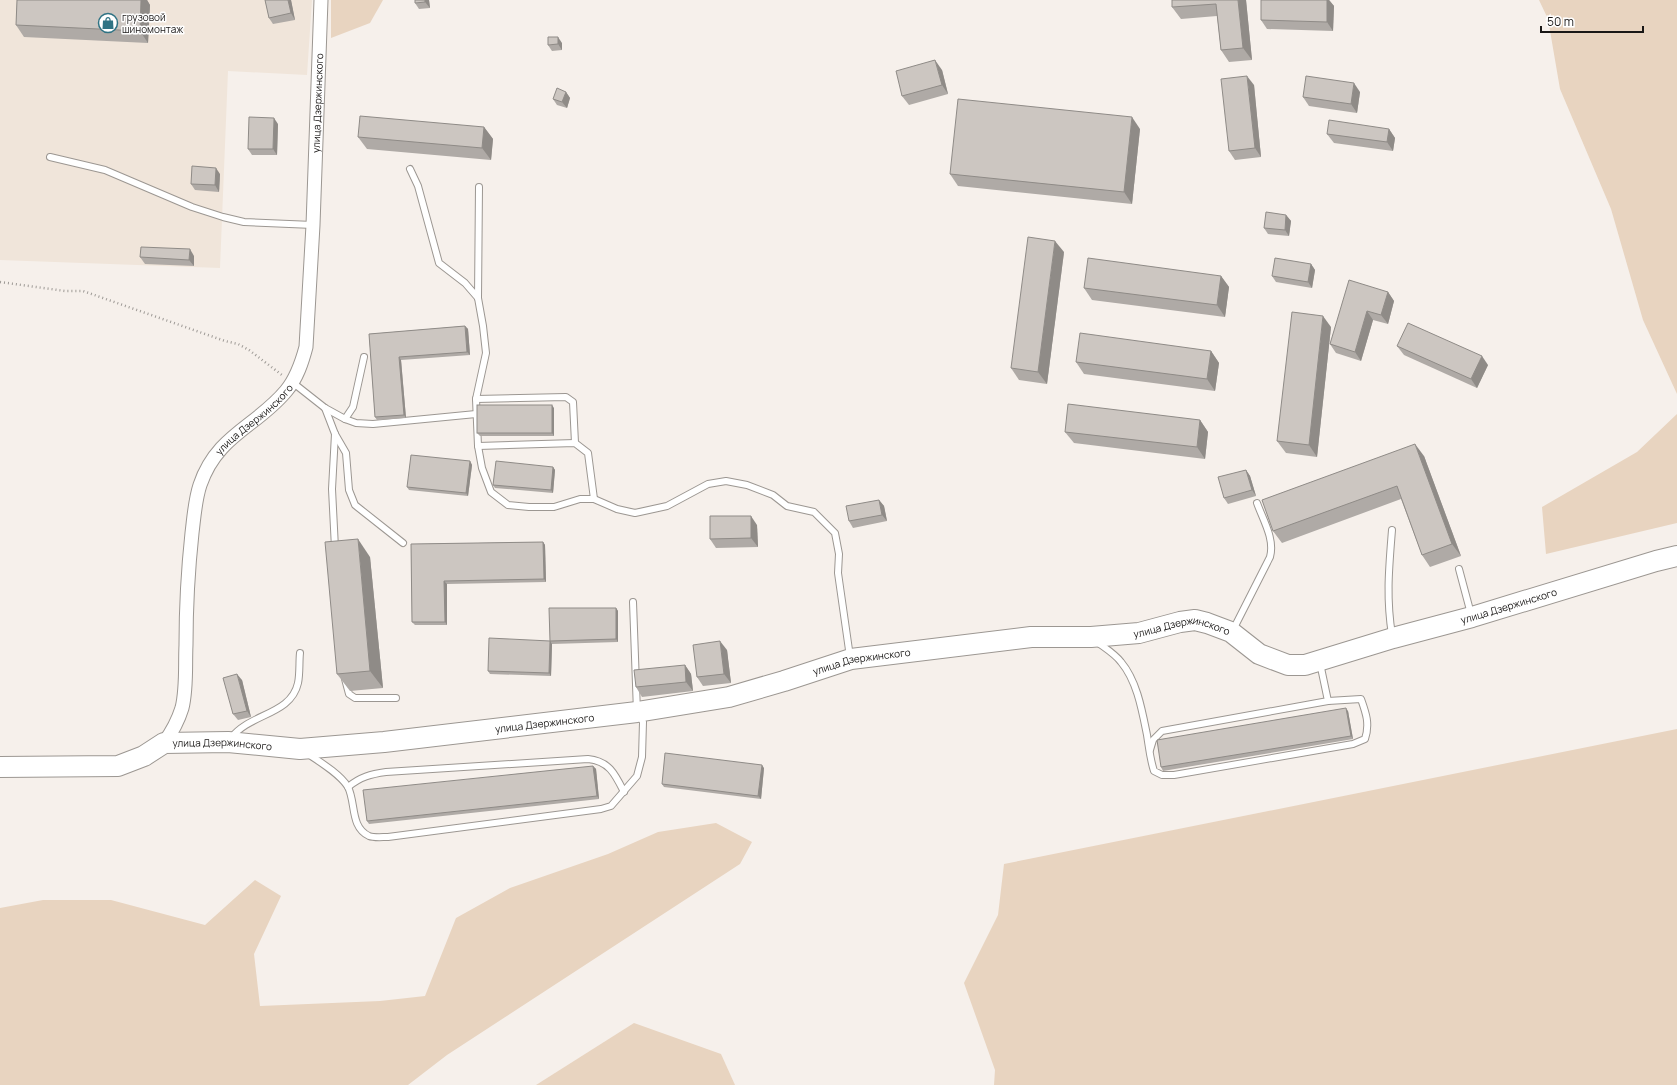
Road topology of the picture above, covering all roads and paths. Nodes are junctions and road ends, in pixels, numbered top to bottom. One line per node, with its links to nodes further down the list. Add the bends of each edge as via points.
1 (321, 0): 5 (street, улица Дзержинского)
2 (50, 157): 5 (lane, via 105,170 222,217 244,222)
3 (410, 169): 7 (lane, via 418,186 439,263 465,282)
4 (479, 187): 7 (lane)
5 (313, 225): 9 (street, улица Дзержинского, via 306,347)
6 (0, 282): 9 (path, via 83,291 238,344)
7 (478, 298): 10 (lane, via 486,353)
8 (364, 357): 13 (lane, via 353,407)
9 (292, 382): 11 (lane); 37 (street, улица Дзержинского, via 268,409 223,446 212,459 200,486 189,562 182,707 176,725)
10 (476, 399): 12 (lane); 15 (lane, via 566,397 573,402)
11 (325, 408): 13 (lane); 14 (lane)
12 (476, 414): 13 (lane, via 373,424 356,424); 16 (lane)
13 (345, 419)
14 (335, 434): 20 (lane, via 346,453 349,490 355,505); 21 (lane, via 332,489)
15 (574, 443): 16 (lane); 17 (lane, via 588,453)
16 (478, 446): 17 (lane, via 482,468 491,492 508,505 554,507 580,499)
17 (594, 499): 30 (lane, via 617,509 635,513 666,506 708,484 726,481 747,485 773,496 787,506 814,512 835,533 839,554 838,573)
18 (1257, 503): 26 (lane, via 1272,550)
19 (1392, 530): 28 (lane, via 1387,590)
20 (403, 543)
21 (336, 556)
22 (1677, 556): 25 (main road, улица Дзержинского)
23 (1459, 569): 25 (lane)
24 (633, 602): 35 (lane)
25 (1472, 617): 28 (main road, улица Дзержинского)
26 (1232, 632): 27 (main road, улица Дзержинского, via 1195,620 1139,633); 31 (main road, улица Дзержинского, via 1259,654 1288,665 1305,665)
27 (1091, 637): 30 (main road, улица Дзержинского, via 1031,637); 39 (lane, via 1121,661 1129,674 1135,688)
28 (1393, 638): 31 (main road, улица Дзержинского)
29 (300, 653): 36 (lane, via 298,683 286,704 242,726)
30 (851, 659): 35 (main road, улица Дзержинского, via 784,682 729,697)
31 (1320, 661): 34 (lane)
32 (345, 676): 33 (lane, via 349,694 355,698)
33 (396, 698)
34 (1328, 701): 39 (lane, via 1162,731 1153,740); 39 (lane, via 1361,699 1368,720 1365,739 1353,744 1174,775 1162,775 1154,771)
35 (637, 712): 38 (main road, улица Дзержинского, via 384,742); 42 (lane, via 643,722 642,757 638,776)
36 (228, 742): 37 (main road, улица Дзержинского); 38 (main road, улица Дзержинского)
37 (164, 743): 40 (main road, via 144,756 118,766)
38 (300, 749): 41 (lane, via 324,765)
39 (1149, 752)
40 (0, 767)
41 (348, 787): 42 (lane, via 368,774 588,759 604,763 615,775); 42 (lane, via 360,829 370,837 388,838 600,809 611,806)
42 (624, 792)

